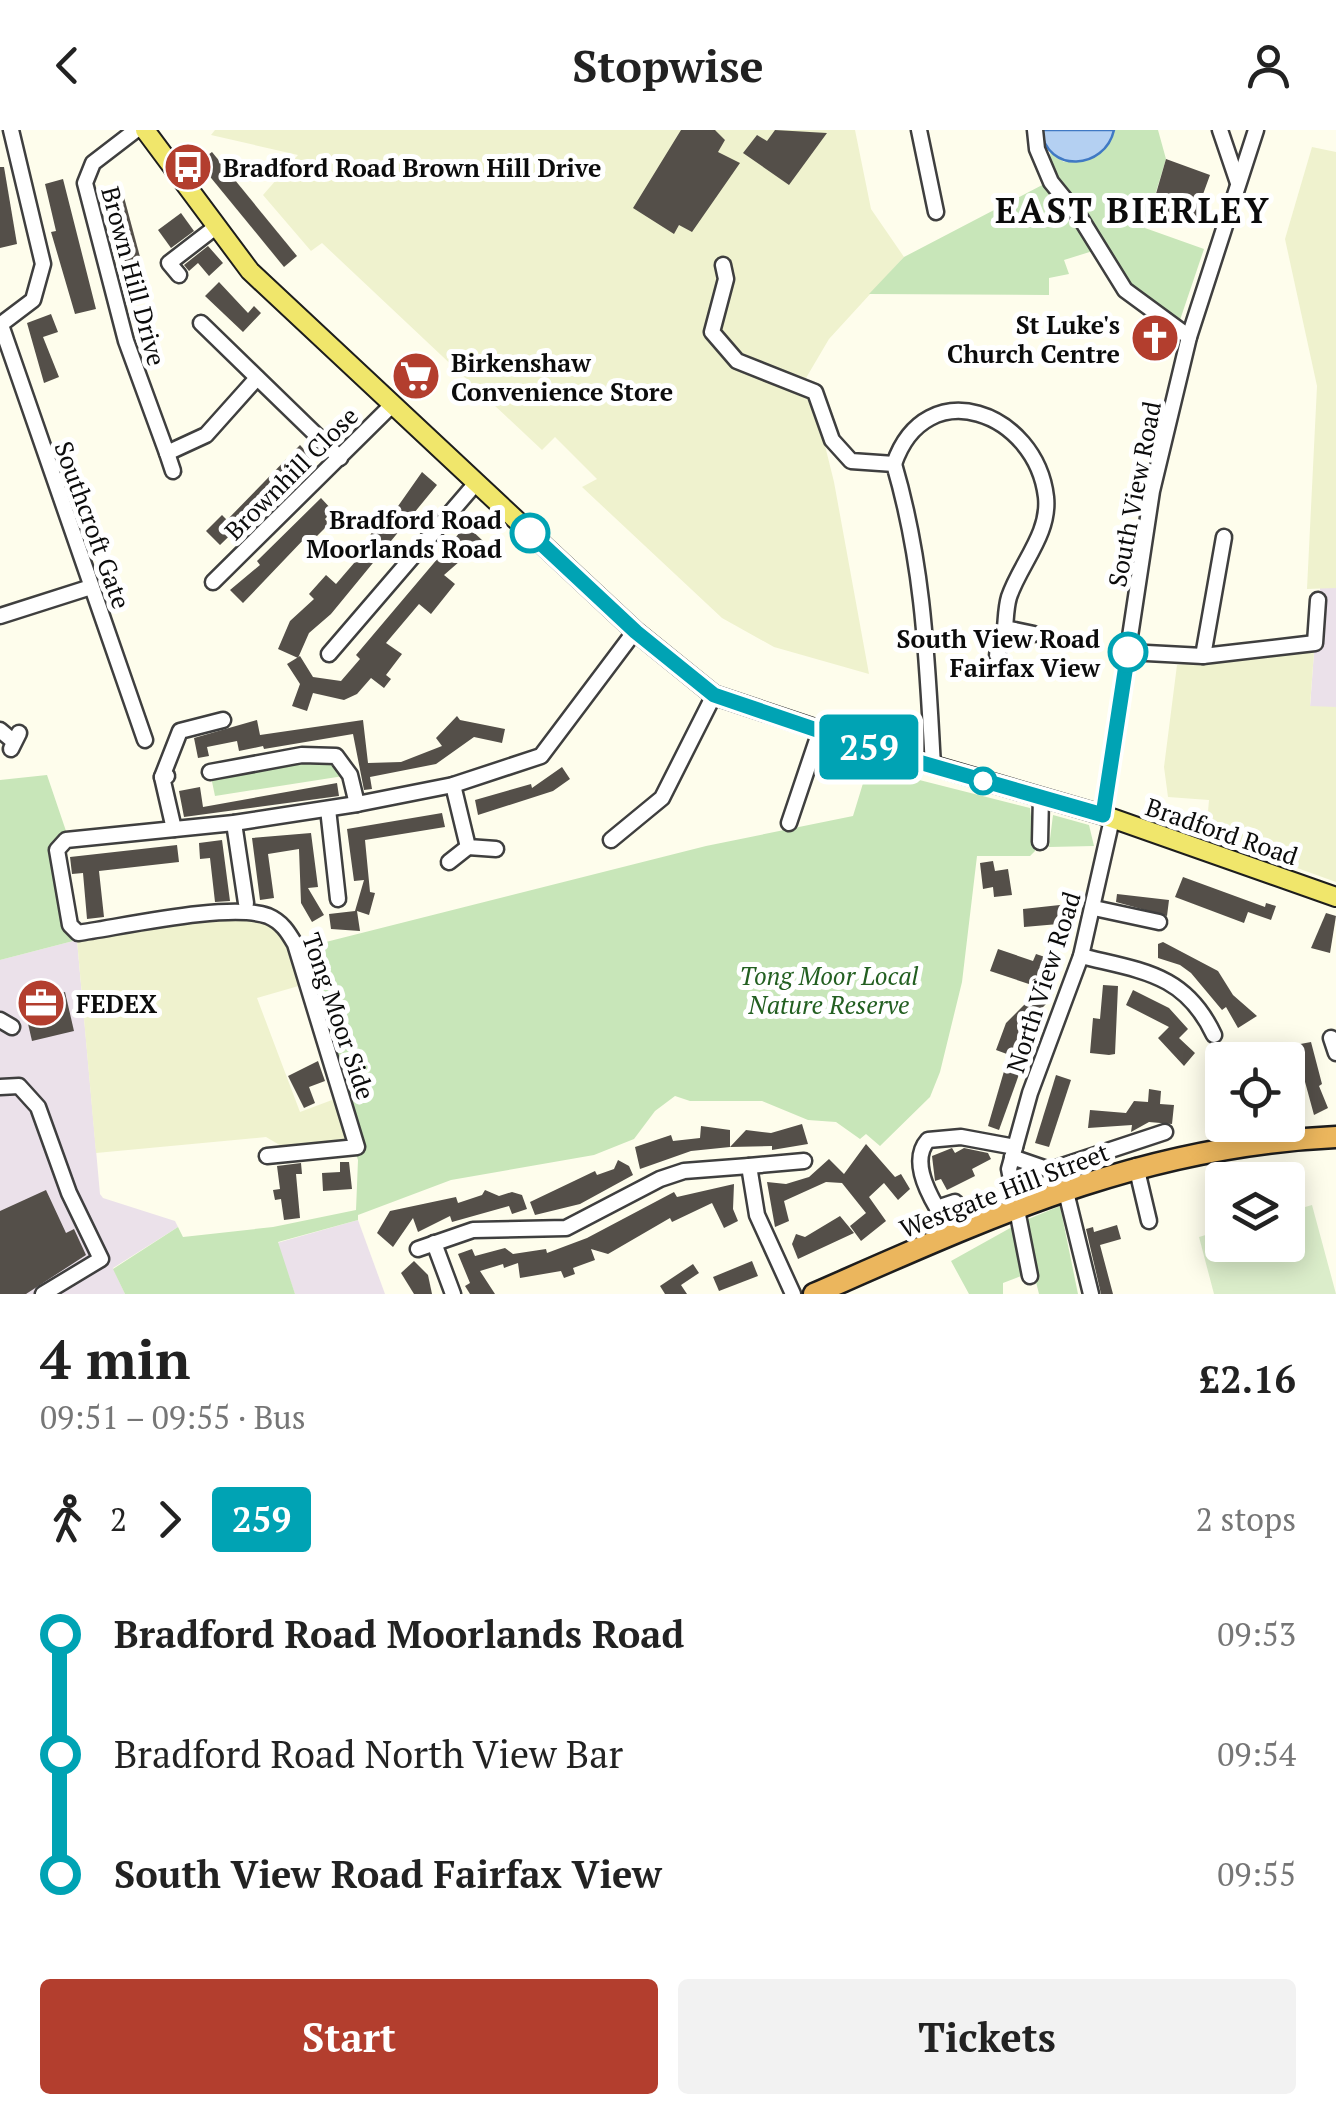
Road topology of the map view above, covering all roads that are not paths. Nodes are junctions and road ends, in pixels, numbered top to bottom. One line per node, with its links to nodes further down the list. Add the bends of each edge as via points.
1 (11, 130): 13 (street, via 43,264 34,300)
2 (136, 130): 18 (street, Brown Hill Drive, via 94,163 85,184 126,342)
3 (145, 130): 10 (main road, Bradford Road)
4 (919, 130): 9 (street)
5 (1035, 130): 15 (street, via 1051,182 1125,290)
6 (1220, 130): 8 (street)
7 (1256, 130): 8 (street, South View Road)
8 (1238, 183): 15 (street, South View Road)
9 (936, 212)
10 (217, 226): 12 (street, via 170,263); 17 (main road, Bradford Road, via 250,272)
11 (722, 266): 20 (street, via 726,279 712,332 734,357 815,392 832,440 850,461)
12 (179, 276)
13 (0, 325): 25 (street, Southcroft Gate)
14 (204, 333): 16 (street)
15 (1189, 337): 31 (street, South View Road, via 1152,491)
16 (258, 378): 18 (street, via 206,436); 19 (street)
17 (392, 404): 19 (street, Brownhill Close); 22 (main road, Bradford Road)
18 (166, 453): 21 (street, Brown Hill Drive)
19 (340, 458): 24 (street, Brownhill Close)
20 (894, 464): 28 (street, via 903,439 924,420 966,410 1012,430 1031,454 1046,500 1044,524 1009,599); 41 (street, via 914,534 923,601)
21 (173, 471)
22 (476, 483): 29 (main road, Bradford Road); 32 (street)
23 (1224, 537): 34 (street)
24 (216, 573)
25 (91, 587): 27 (street); 39 (street, Southcroft Gate, via 138,697)
26 (1318, 600): 34 (street, via 1316,642)
27 (0, 616)
28 (1005, 628): 30 (street); 33 (street)
29 (636, 632): 35 (main road, Bradford Road); 43 (street, via 541,756)
30 (1034, 634)
31 (1128, 652): 34 (street); 47 (street, South View Road)
32 (329, 654)
33 (997, 655)
34 (1202, 656)
35 (714, 695): 38 (main road, Bradford Road); 51 (street, via 662,798)
36 (223, 720): 50 (street, via 180,730 167,776)
37 (0, 730): 40 (street)
38 (820, 731): 41 (main road, Bradford Road); 49 (street)
39 (146, 740)
40 (14, 741)
41 (933, 766): 44 (main road, Bradford Road)
42 (210, 772): 45 (street, via 302,754 336,756)
43 (453, 786): 45 (street); 53 (street)
44 (1041, 796): 47 (main road, Bradford Road); 52 (street)
45 (357, 804): 46 (street)
46 (328, 809): 48 (street); 57 (street)
47 (1108, 817): 56 (main road, Bradford Road); 59 (street, North View Road)
48 (234, 823): 50 (street); 58 (street)
49 (789, 824)
50 (174, 829): 67 (street, Tong Moor Side, via 66,840 58,850 70,924 78,934 207,914 266,915 284,926 358,1147)
51 (611, 840)
52 (1040, 842)
53 (468, 847): 54 (street); 55 (street)
54 (496, 849)
55 (449, 862)
56 (1336, 897)
57 (338, 899)
58 (246, 904)
59 (1094, 908): 60 (street); 61 (street, North View Road)
60 (1159, 922)
61 (1080, 956): 62 (street, via 1175,984); 66 (street, North View Road)
62 (1214, 1034)
63 (0, 1087): 78 (street, via 19,1086 38,1107 101,1258)
64 (1165, 1132): 66 (street, via 1050,1170)
65 (1336, 1137): 70 (highway, Westgate Hill Street, via 1257,1140)
66 (1013, 1152): 72 (street, via 961,1137 928,1140 920,1160 929,1194 937,1208); 73 (street, North View Road)
67 (267, 1156)
68 (804, 1161): 69 (street)
69 (748, 1166): 75 (street, via 673,1174 566,1228 480,1229); 80 (street, via 756,1215)
70 (1136, 1166): 71 (highway, Westgate Hill Street); 74 (street)
71 (1065, 1188): 73 (highway, Westgate Hill Street); 82 (street)
72 (955, 1202)
73 (1015, 1208): 77 (street, North View Road); 81 (highway, Westgate Hill Street)
74 (1149, 1221)
75 (434, 1244): 76 (street); 79 (street)
76 (418, 1249)
77 (1030, 1276)
78 (43, 1294)
79 (454, 1294)
80 (793, 1294)
81 (814, 1294)
82 (1091, 1294)

